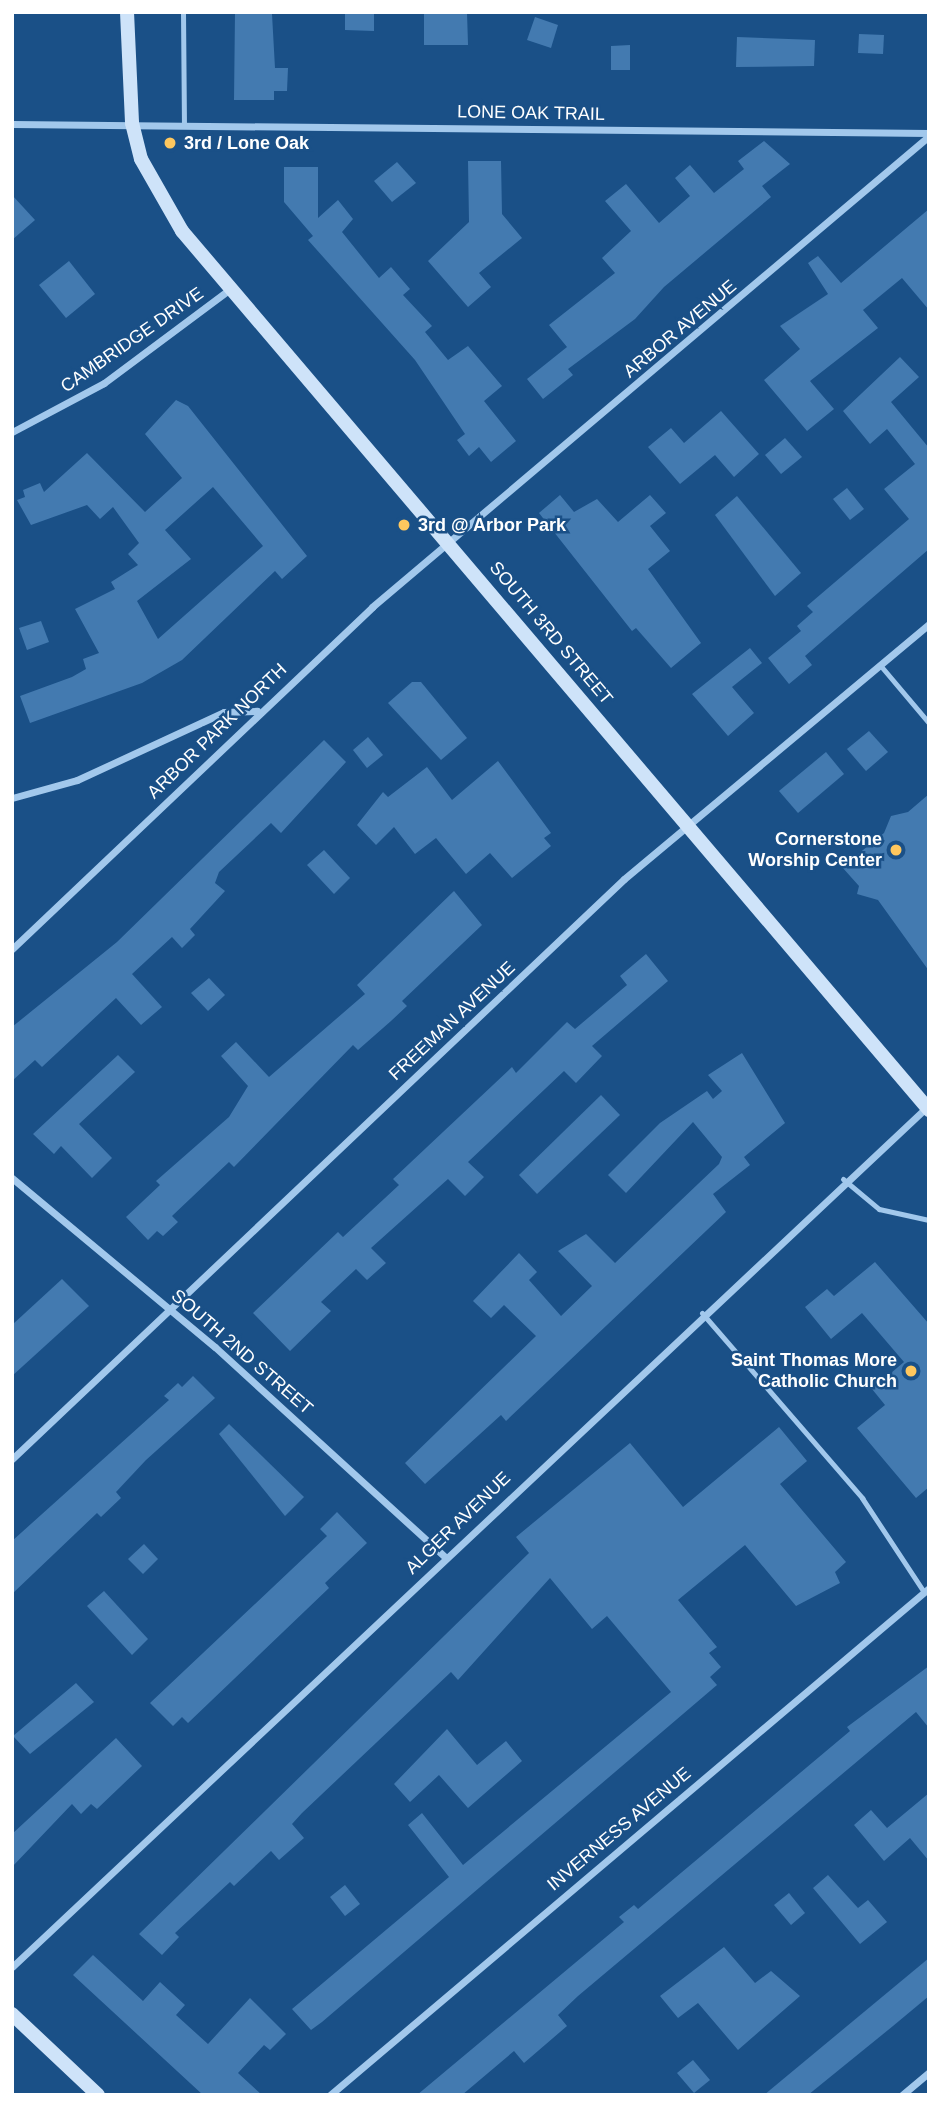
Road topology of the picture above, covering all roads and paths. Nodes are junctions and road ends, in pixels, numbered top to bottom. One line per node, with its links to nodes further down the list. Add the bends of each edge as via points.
1 (127, 12): 3 (street, SOUTH 3RD STREET)
2 (183, 12): 4 (lane)
3 (132, 123): 4 (street, LONE OAK TRAIL); 5 (street, LONE OAK TRAIL); 7 (street, SOUTH 3RD STREET, via 155,191)
4 (184, 123): 6 (street, LONE OAK TRAIL)
5 (12, 124)
6 (929, 134): 9 (street, ARBOR AVENUE)
7 (230, 289): 8 (street, CAMBRIDGE DRIVE, via 103,383); 9 (street, SOUTH 3RD STREET)
8 (12, 432)
9 (448, 542): 12 (street, ARBOR PARK NORTH); 15 (street, SOUTH 3RD STREET)
10 (928, 625): 11 (street, FREEMAN AVENUE)
11 (880, 666): 13 (lane); 15 (street, FREEMAN AVENUE)
12 (257, 711): 14 (street, via 224,712 77,780); 16 (street, ARBOR PARK NORTH)
13 (929, 723)
14 (12, 798)
15 (690, 826): 17 (street, SOUTH 3RD STREET); 21 (street, FREEMAN AVENUE, via 624,879)
16 (12, 949)
17 (928, 1108): 19 (street, ALGER AVENUE)
18 (12, 1178): 21 (street, SOUTH 2ND STREET)
19 (843, 1179): 20 (lane, via 879,1209); 22 (street, ALGER AVENUE)
20 (929, 1220)
21 (170, 1309): 23 (street, FREEMAN AVENUE); 24 (street, SOUTH 2ND STREET)
22 (702, 1313): 24 (street, ALGER AVENUE); 25 (lane, via 862,1498 898,1562)
23 (12, 1459)
24 (445, 1557): 26 (street, ALGER AVENUE)
25 (926, 1590): 30 (street, INVERNESS AVENUE)
26 (12, 1967)
27 (12, 2014): 29 (street)
28 (929, 2072): 31 (street)
29 (98, 2095)
30 (330, 2095)
31 (902, 2095)

